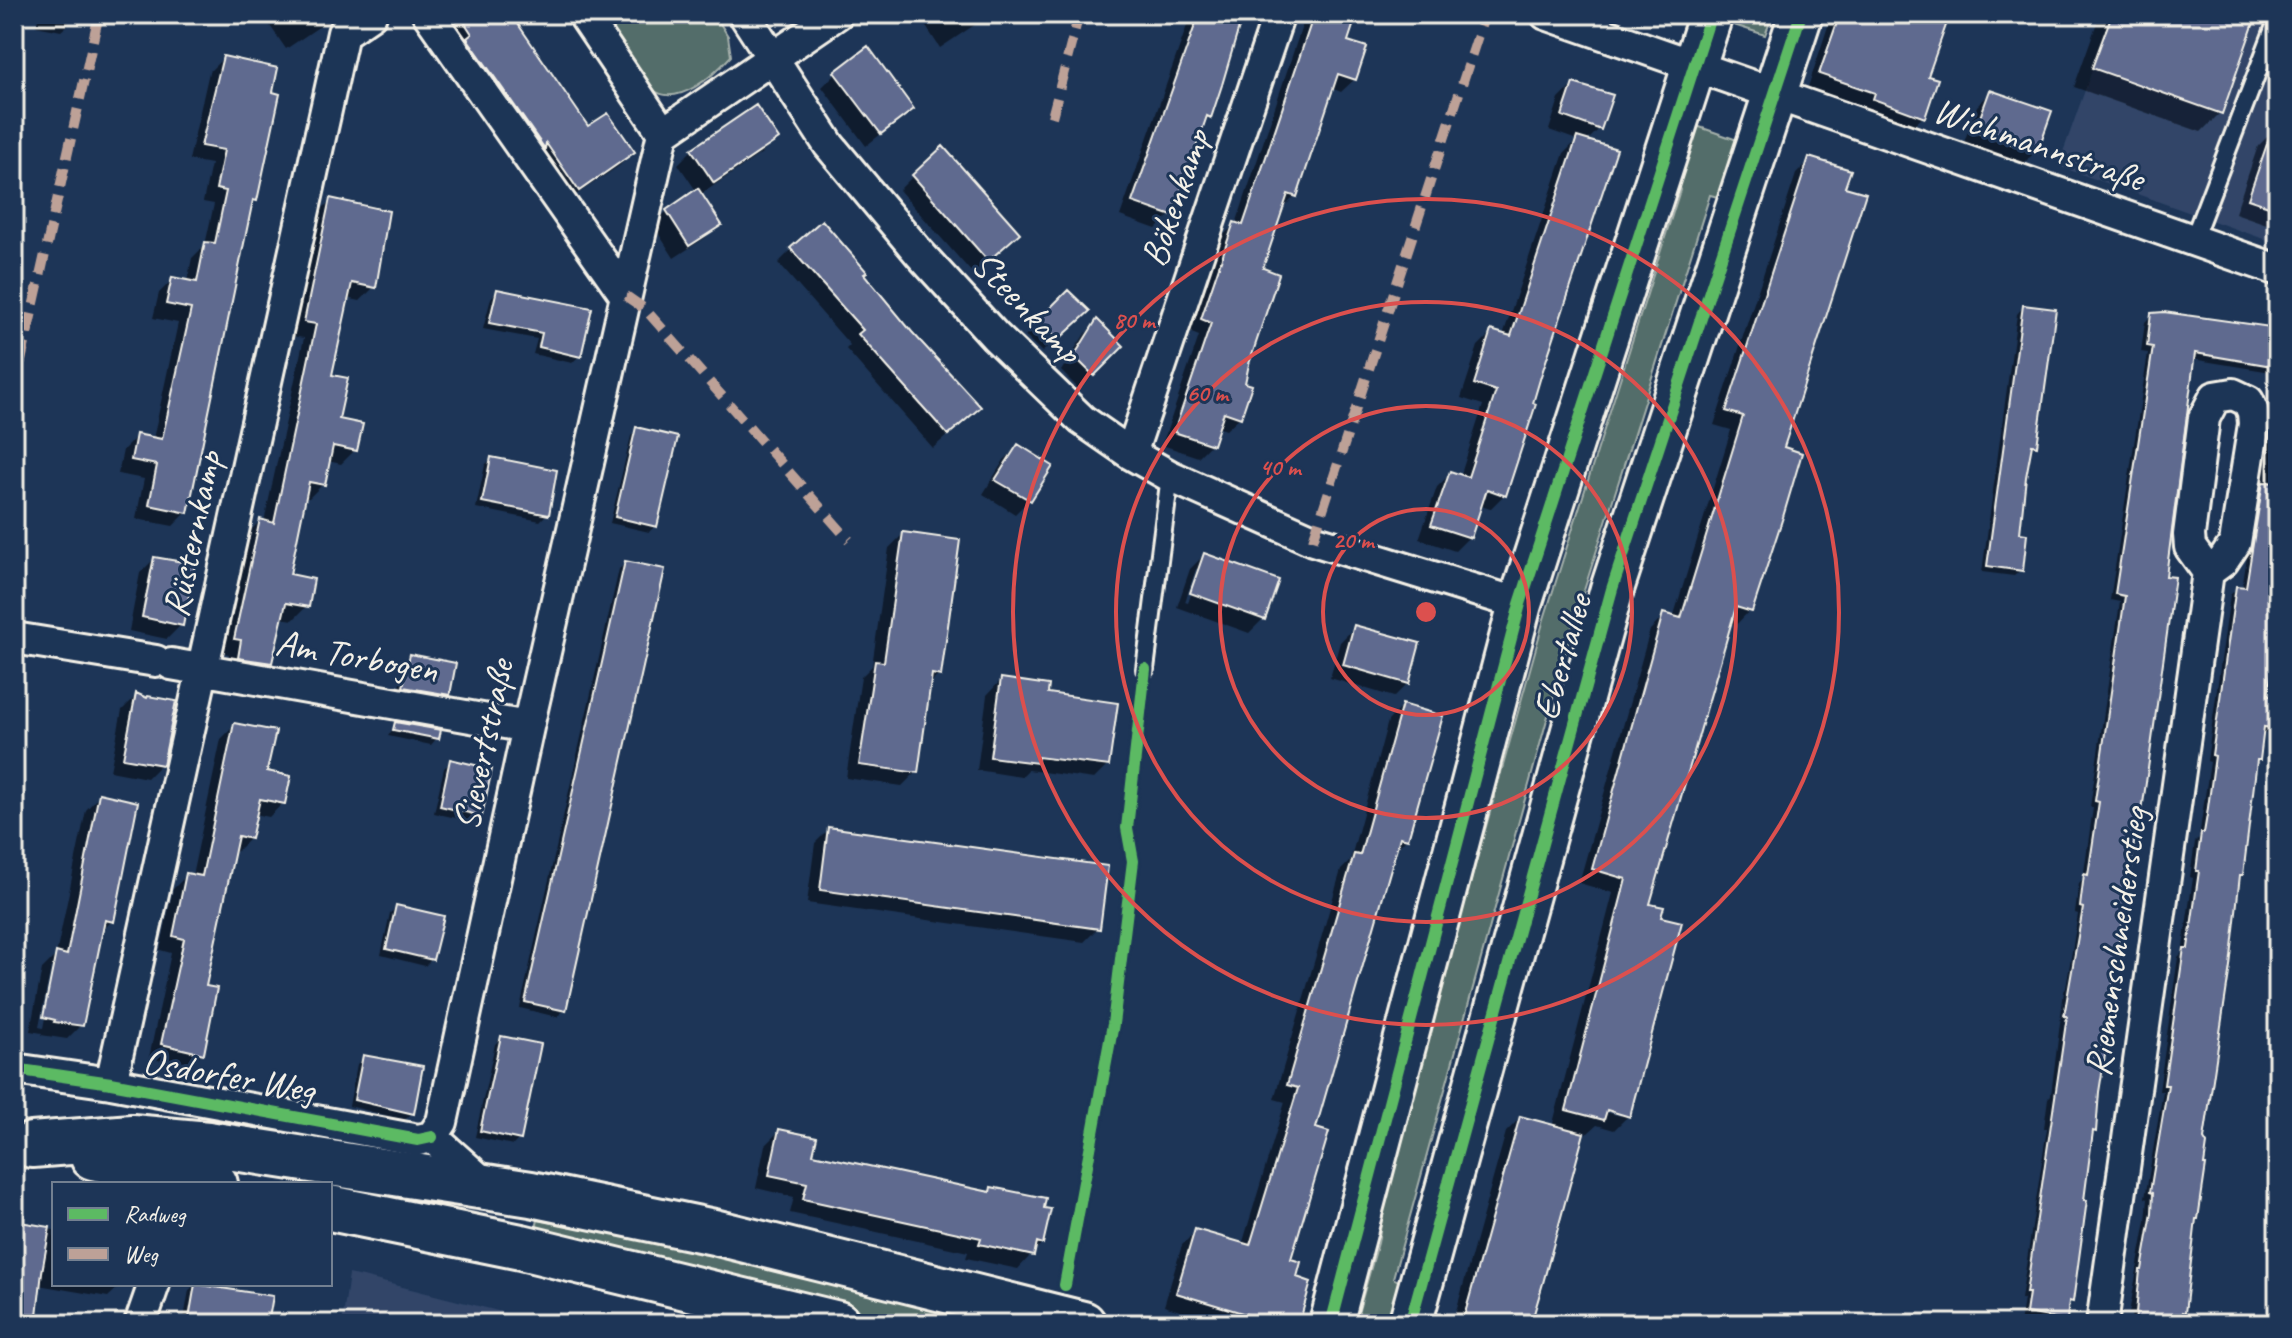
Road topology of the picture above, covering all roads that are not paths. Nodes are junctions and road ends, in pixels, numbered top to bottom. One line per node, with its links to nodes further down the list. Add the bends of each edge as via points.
1 (371, 14): 23 (street, Rüsternkamp, via 343,33)
2 (428, 14): 17 (street)
3 (583, 14): 14 (street)
4 (744, 14): 11 (street, Steenkamp)
5 (837, 14): 11 (street)
6 (1279, 14): 18 (street, Bökenkamp)
7 (1546, 14): 12 (street, Wichmannstraße)
8 (1711, 14): 12 (main road, Ebertallee)
9 (1801, 14): 13 (main road, Ebertallee)
10 (2278, 19): 15 (lane)
11 (773, 58): 14 (street); 18 (street, Steenkamp, via 829,145 920,254 1082,420)
12 (1693, 65): 13 (street, Wichmannstraße); 21 (main road, Ebertallee)
13 (1773, 94): 15 (street, Wichmannstraße); 38 (main road, Ebertallee, via 1612,589)
14 (663, 133): 17 (street, Sievertstraße)
15 (2193, 240): 16 (street, Wichmannstraße)
16 (2278, 270)
17 (626, 296): 25 (street, Sievertstraße)
18 (1131, 454): 19 (street, Steenkamp)
19 (1170, 476): 21 (street, Steenkamp, via 1313,540); 24 (lane)
20 (2208, 572): 20 (street, via 2190,547 2189,535 2204,418 2215,397 2233,394 2248,401 2254,424 2235,543); 39 (street, Riemenschneiderstieg)
21 (1520, 604): 37 (main road, Ebertallee)
22 (14, 638): 23 (street, Am Torbogen)
23 (204, 669): 25 (street, Am Torbogen); 27 (street, Rüsternkamp)
24 (1145, 669)
25 (528, 727): 28 (street, Sievertstraße, via 442,1122)
26 (14, 1069): 27 (street, Osdorfer Weg)
27 (111, 1083): 28 (street, Osdorfer Weg, via 418,1140)
28 (432, 1137): 31 (street)
29 (23, 1143): 30 (main road, Osdorfer Weg); 31 (main road, Osdorfer Weg, via 132,1137 208,1144)
30 (193, 1182)
31 (488, 1187): 36 (main road, Osdorfer Weg, via 714,1232)
32 (332, 1208): 35 (main road, via 521,1247)
33 (153, 1286): 34 (street)
34 (140, 1324)
35 (838, 1324)
36 (1083, 1324)
37 (1331, 1324)
38 (1410, 1324)
39 (2102, 1324)

